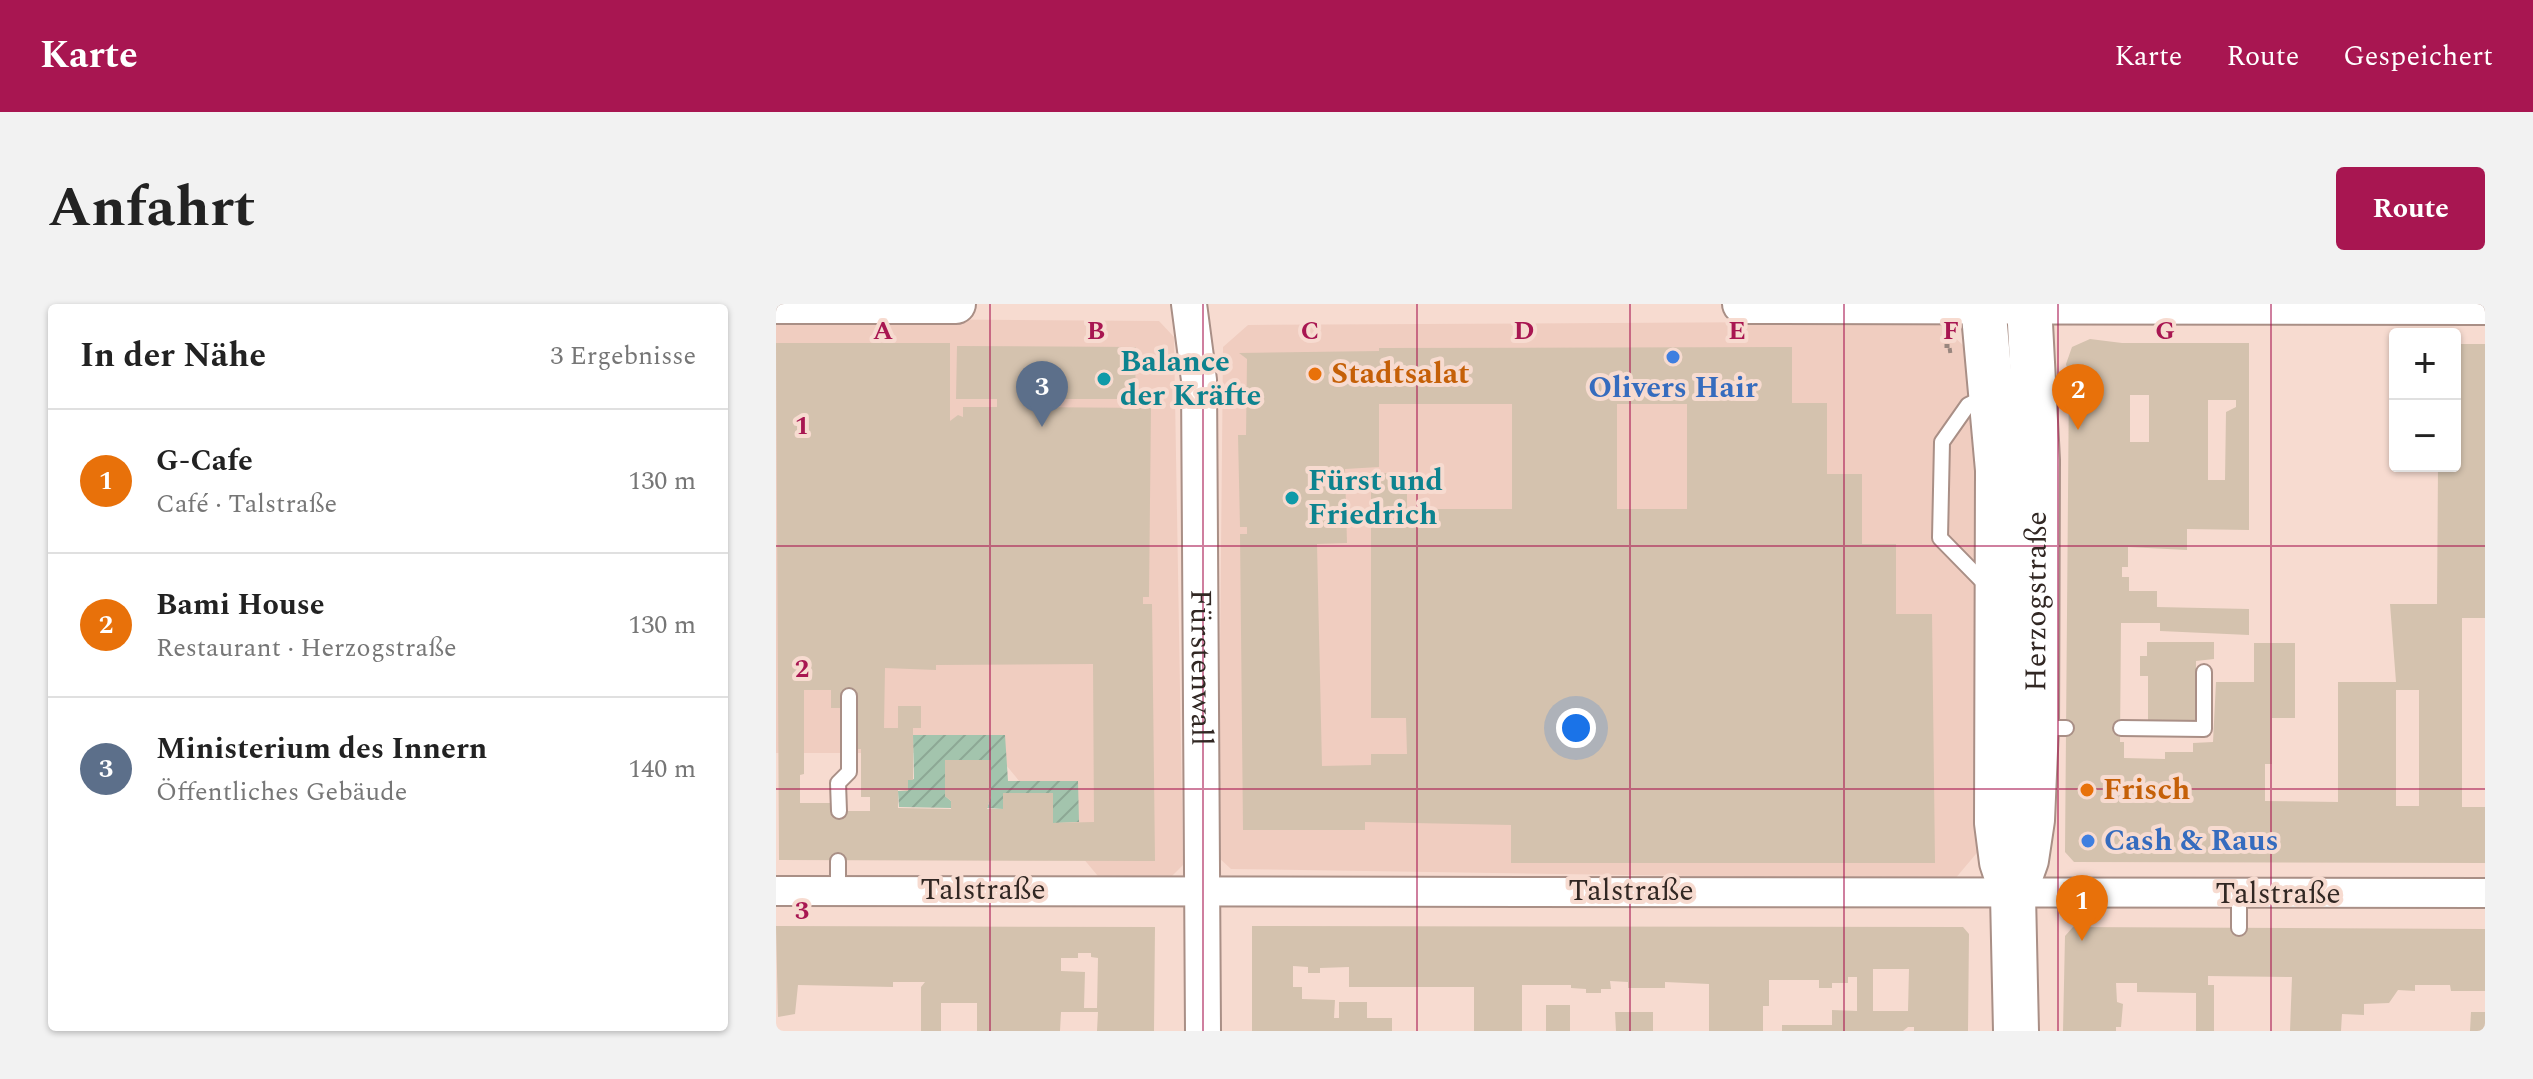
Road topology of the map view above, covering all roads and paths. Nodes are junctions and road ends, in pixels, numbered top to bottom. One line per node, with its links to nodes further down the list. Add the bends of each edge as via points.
1 (776, 304): 2 (main road)
2 (956, 304)
3 (1189, 304): 15 (street, Fürstenwall, via 1199,380)
4 (1742, 304): 6 (main road)
5 (2485, 305): 7 (main road)
6 (1983, 306): 7 (main road); 8 (main road, Herzogstraße)
7 (2029, 306): 19 (main road, Herzogstraße, via 2051,728 2026,860)
8 (1994, 392): 9 (main road, Herzogstraße); 9 (lane, via 1968,405 1942,442 1940,538)
9 (1998, 597): 19 (main road, Herzogstraße, via 1997,823)
10 (2204, 672): 12 (lane, via 2204,729)
11 (849, 696): 13 (lane, via 849,772 838,783)
12 (2121, 728)
13 (839, 811)
14 (838, 861): 17 (lane)
15 (1203, 890): 17 (street, Talstraße); 19 (street, Talstraße); 22 (street, Fürstenwall)
16 (776, 891): 17 (street, Talstraße)
17 (838, 891)
18 (2485, 893): 20 (street, Talstraße)
19 (2013, 895): 20 (street, Talstraße); 23 (main road, Herzogstraße)
20 (2239, 895): 21 (lane)
21 (2239, 928)
22 (1203, 1031)
23 (2016, 1031)

